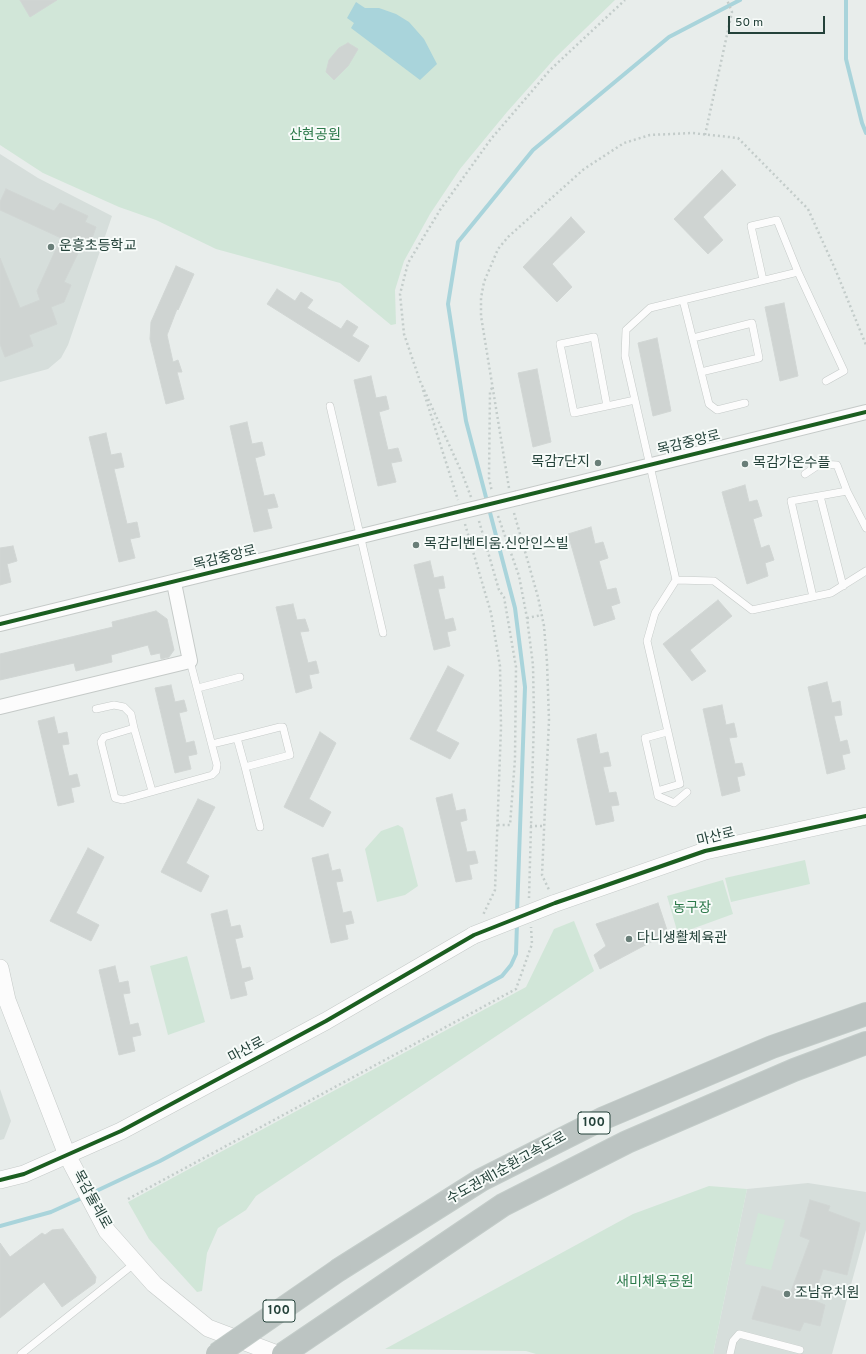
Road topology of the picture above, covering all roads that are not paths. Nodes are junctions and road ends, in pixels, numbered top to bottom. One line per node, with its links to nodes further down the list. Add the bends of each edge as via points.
1 (798, 272): 2 (lane); 2 (lane, via 777,220 758,224 751,226); 6 (lane, via 844,371)
2 (763, 280): 3 (lane)
3 (683, 300): 4 (lane); 7 (lane, via 650,308 626,330 626,356)
4 (693, 338): 5 (lane); 5 (lane, via 752,324 759,358)
5 (701, 372): 8 (lane, via 709,404 717,410)
6 (826, 381)
7 (636, 400): 10 (lane); 12 (lane)
8 (745, 402)
9 (330, 406): 17 (lane)
10 (607, 406): 10 (lane, via 574,413 560,344 594,337)
11 (866, 412): 12 (street, 목감중앙로)
12 (650, 466): 17 (street, 목감중앙로, bridge); 19 (lane)
13 (805, 474): 14 (lane, via 820,464 837,465)
14 (847, 491): 15 (lane); 16 (lane)
15 (820, 496): 21 (lane); 22 (lane, via 791,501)
16 (866, 528)
17 (360, 537): 20 (street, 목감중앙로); 24 (lane)
18 (866, 571): 21 (lane)
19 (676, 580): 22 (lane, via 714,581 752,610); 31 (lane, via 655,613 647,641)
20 (174, 583): 23 (street, 목감중앙로); 25 (street)
21 (843, 586): 22 (lane, via 831,593)
22 (813, 597)
23 (0, 624)
24 (382, 633)
25 (190, 661): 27 (lane); 28 (street)
26 (240, 677): 27 (lane)
27 (198, 688): 33 (lane)
28 (0, 706)
29 (96, 709): 30 (lane, via 114,705 124,707 131,714)
30 (134, 728): 35 (lane); 35 (lane, via 104,737 101,742 115,798 123,800)
31 (667, 732): 36 (lane, via 645,738); 36 (lane, via 680,784)
32 (237, 738): 33 (lane); 34 (lane); 34 (lane, via 280,727 284,729 290,755)
33 (212, 744): 35 (lane, via 217,765 212,776)
34 (245, 767): 39 (lane)
35 (152, 791)
36 (657, 791): 37 (lane, via 658,796 674,803)
37 (687, 792)
38 (866, 816): 43 (street, 마산로, bridge, via 705,851 553,904 474,935 312,1028 121,1131)
39 (260, 827)
40 (0, 968): 43 (street, 목감둘레로, via 7,1000)
41 (866, 1014): 48 (highway, 수도권제1순환고속도로 / 100, bridge, via 772,1047 604,1118 481,1180 340,1269)
42 (866, 1043): 50 (highway, 수도권제1순환고속도로 / 100, via 794,1070 627,1142 503,1204)
43 (67, 1155): 44 (street, 마산로, via 24,1174); 45 (street, 목감둘레로, via 106,1231)
44 (0, 1180)
45 (136, 1263): 47 (lane); 49 (street, 목감둘레로, via 154,1284 208,1328)
46 (800, 1350): 51 (lane, via 742,1334 735,1337)
47 (20, 1354)
48 (217, 1354)
49 (278, 1354)
50 (283, 1354)
51 (730, 1354)

